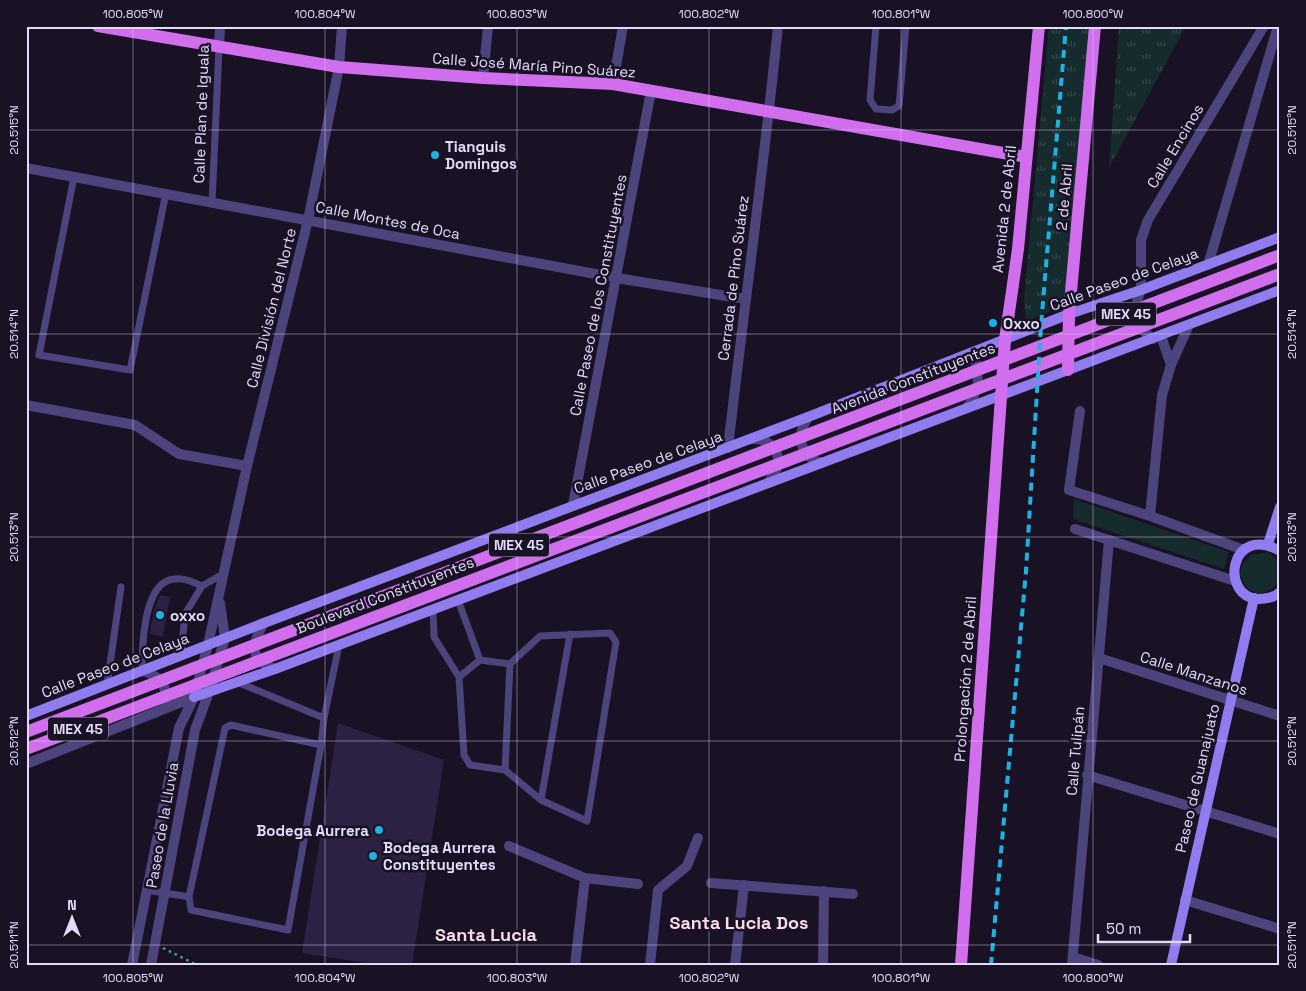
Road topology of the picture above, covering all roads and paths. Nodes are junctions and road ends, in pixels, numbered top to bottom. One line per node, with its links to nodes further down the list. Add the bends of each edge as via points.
1 (98, 26): 13 (main road, Calle José María Pino Suárez)
2 (220, 26): 13 (street, Calle Plan de Iguala)
3 (342, 26): 14 (street, Calle División del Norte)
4 (488, 26): 15 (street)
5 (623, 26): 16 (street)
6 (778, 26): 18 (street, Cerrada de Pino Suárez)
7 (876, 26): 8 (lane, via 870,100 876,109 892,110 899,106)
8 (906, 26)
9 (1039, 26): 19 (main road, Avenida 2 de Abril)
10 (1096, 26): 33 (main road, 2 de Abril)
11 (1264, 26): 30 (street, Calle Encinos, via 1148,220 1141,240)
12 (1278, 26): 27 (street)
13 (219, 48): 14 (main road, Calle José María Pino Suárez); 23 (lane, Calle Plan de Iguala)
14 (339, 68): 15 (main road, Calle José María Pino Suárez); 24 (street, Calle División del Norte)
15 (483, 78): 16 (main road, Calle José María Pino Suárez)
16 (613, 84): 17 (main road, Calle José María Pino Suárez)
17 (651, 91): 18 (main road, Calle José María Pino Suárez); 29 (street, Calle Paseo de los Constituyentes)
18 (769, 112): 19 (main road, Calle José María Pino Suárez); 32 (street, Cerrada de Pino Suárez)
19 (1026, 157): 36 (main road, Avenida 2 de Abril, via 1018,249)
20 (26, 168): 21 (street, Calle Montes de Oca)
21 (74, 177): 22 (street, Calle Montes de Oca); 22 (lane, via 39,354 130,370)
22 (166, 193): 23 (street, Calle Montes de Oca)
23 (212, 203): 24 (street, Calle Montes de Oca)
24 (308, 220): 29 (street, Calle Montes de Oca); 49 (street, Calle División del Norte)
25 (1280, 237): 27 (main road, Calle Paseo de Celaya)
26 (1280, 255): 47 (main road, Avenida Constituyentes / MEX 45)
27 (1208, 265): 30 (main road, Calle Paseo de Celaya)
28 (1280, 274): 91 (main road, Boulevard Constituyentes / MEX 45)
29 (617, 278): 32 (street, Calle Montes de Oca); 51 (street, Calle Paseo de los Constituyentes)
30 (1141, 290): 33 (main road, Calle Paseo de Celaya); 35 (street, Calle Encinos, via 1136,318 1144,332)
31 (1280, 290): 34 (main road)
32 (745, 299): 46 (street, Cerrada de Pino Suárez)
33 (1070, 314): 36 (main road, Calle Paseo de Celaya); 39 (main road, 2 de Abril)
34 (1189, 325): 35 (main road); 38 (street)
35 (1157, 337): 38 (street); 39 (main road)
36 (1005, 340): 37 (main road, Calle Paseo de Celaya); 40 (main road, Avenida 2 de Abril)
37 (967, 355): 42 (street, via 976,362 979,379 976,394); 44 (main road, Calle Paseo de Celaya)
38 (1171, 365): 53 (street, via 1162,395)
39 (1068, 370): 40 (main road)
40 (1001, 395): 42 (main road); 120 (main road, Prolongación 2 de Abril)
41 (26, 405): 49 (street, via 135,425 180,454)
42 (967, 408): 48 (main road)
43 (1080, 411): 53 (street, via 1069,490)
44 (808, 417): 45 (main road, Calle Paseo de Celaya); 48 (street, via 803,426 801,444 813,460)
45 (752, 439): 46 (main road, Calle Paseo de Celaya); 50 (street, via 762,438 771,444 777,457 777,468)
46 (728, 448): 51 (main road, Calle Paseo de Celaya)
47 (754, 456): 89 (main road, Boulevard Constituyentes / MEX 45)
48 (822, 463): 50 (main road)
49 (247, 466): 59 (street, Calle División del Norte)
50 (768, 482): 66 (main road)
51 (573, 505): 68 (main road, Calle Paseo de Celaya)
52 (1280, 506): 56 (main road)
53 (1150, 516): 57 (street)
54 (1075, 529): 55 (street)
55 (1109, 540): 60 (street); 74 (street, Calle Tulipán)
56 (1268, 544): 57 (main road, via 1256,544); 58 (main road)
57 (1244, 550): 60 (main road, via 1237,558)
58 (1280, 551)
59 (224, 574): 61 (lane); 64 (street, Calle División del Norte)
60 (1235, 580): 65 (main road, via 1242,592)
61 (202, 586): 73 (lane, via 185,614); 78 (lane, via 174,578 164,582 156,591 150,604 142,645)
62 (121, 587): 81 (lane)
63 (1279, 594): 65 (main road, via 1266,599)
64 (219, 595): 70 (street, Calle División del Norte); 71 (street, Calle División del Norte)
65 (1254, 598): 84 (main road, Paseo de Guanajuato)
66 (458, 600): 67 (main road); 75 (lane)
67 (433, 610): 72 (main road); 79 (lane, via 434,637)
68 (264, 623): 70 (main road, Calle Paseo de Celaya); 77 (street, via 254,642 254,651 260,662)
69 (570, 634): 76 (lane, via 540,636); 95 (lane); 95 (lane, via 610,633 616,642 587,821)
70 (225, 638): 71 (main road, Calle Paseo de Celaya); 82 (street, Calle División del Norte)
71 (208, 645): 73 (main road, Calle Paseo de Celaya); 83 (street, Calle División del Norte)
72 (339, 645): 77 (main road); 88 (lane)
73 (181, 656): 78 (main road, Calle Paseo de Celaya)
74 (1099, 658): 84 (street, Calle Manzanos); 94 (street, Calle Tulipán)
75 (480, 660): 76 (lane); 79 (lane)
76 (510, 664): 93 (lane)
77 (275, 669): 80 (main road)
78 (142, 671): 81 (main road, Calle Paseo de Celaya); 85 (street, via 154,674 165,687)
79 (459, 677): 93 (lane, via 464,754 470,765)
80 (237, 682): 82 (main road); 88 (lane)
81 (107, 685): 86 (main road, Calle Paseo de Celaya)
82 (209, 692): 83 (main road); 106 (street, Paseo de la Lluvia, via 195,730)
83 (194, 697): 85 (street); 104 (street, Paseo de la Lluvia, via 179,728)
84 (1230, 700): 87 (street, Calle Manzanos); 96 (main road, Paseo de Guanajuato)
85 (163, 710): 92 (street)
86 (26, 716)
87 (1280, 716)
88 (324, 718): 90 (lane)
89 (26, 732)
90 (321, 745): 108 (lane, via 231,725 225,728); 108 (lane, via 288,930 191,910)
91 (26, 749)
92 (26, 764)
93 (506, 770): 95 (lane)
94 (1087, 775): 96 (street); 112 (street, Calle Tulipán)
95 (541, 800)
96 (1205, 810): 97 (street); 109 (main road, Paseo de Guanajuato)
97 (1280, 834)
98 (698, 838): 117 (street, via 687,866 658,890)
99 (509, 846): 100 (street)
100 (585, 878): 102 (street); 116 (street)
101 (711, 883): 103 (street)
102 (638, 884)
103 (744, 885): 105 (street); 118 (street)
104 (147, 890): 106 (lane); 113 (street, Paseo de la Lluvia)
105 (824, 891): 107 (street); 119 (street)
106 (165, 893): 108 (lane); 111 (street, Paseo de la Lluvia)
107 (853, 894)
108 (189, 897)
109 (1185, 900): 110 (street); 122 (main road, Paseo de Guanajuato)
110 (1280, 929)
111 (155, 944): 114 (street, Paseo de la Lluvia); 115 (path)
112 (1073, 961): 121 (street)
113 (132, 965)
114 (151, 965)
115 (196, 965)
116 (575, 965)
117 (650, 965)
118 (734, 965)
119 (823, 965)
120 (961, 965)
121 (1098, 965)
122 (1171, 965)

